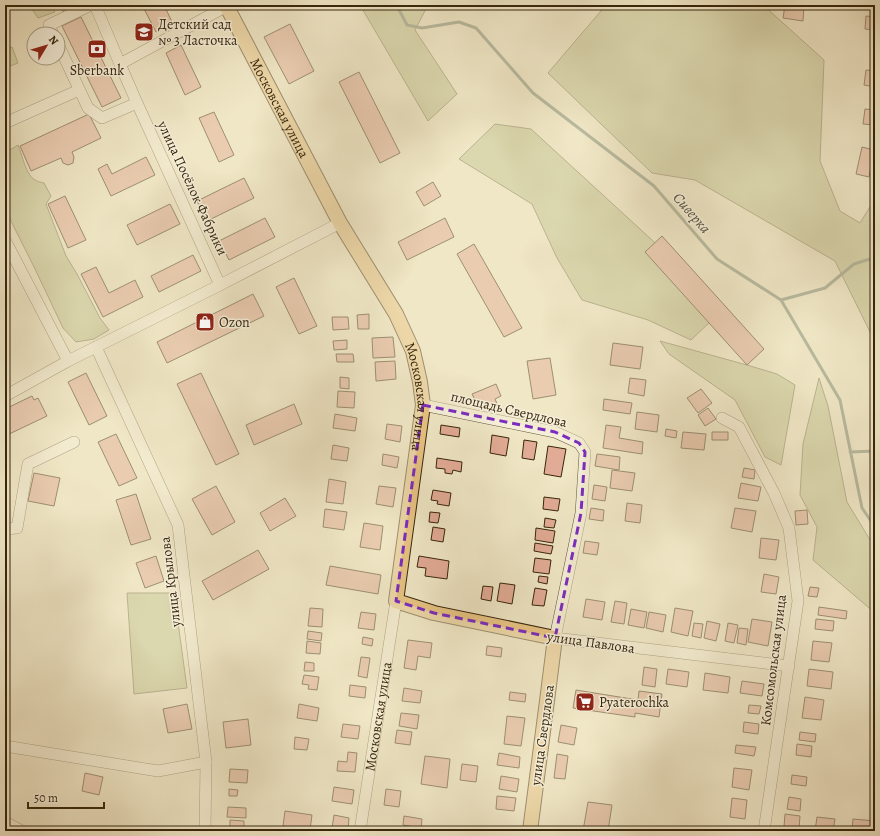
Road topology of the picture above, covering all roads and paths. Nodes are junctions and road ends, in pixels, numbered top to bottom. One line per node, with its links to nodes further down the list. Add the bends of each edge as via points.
1 (91, 5): 4 (street)
2 (95, 5): 6 (street, улица Посёлок Фабрики)
3 (226, 6): 6 (street); 10 (main road, Московская улица)
4 (49, 26)
5 (66, 62): 7 (street)
6 (120, 64): 8 (street, улица Посёлок Фабрики)
7 (79, 90): 8 (street, via 88,108 102,118); 9 (street)
8 (137, 103): 12 (street, улица Посёлок Фабрики)
9 (5, 123)
10 (340, 223): 12 (street); 16 (main road, Московская улица, via 396,314 413,351)
11 (5, 240): 14 (street)
12 (220, 285): 13 (street)
13 (96, 347): 14 (street); 24 (street, улица Крылова, via 178,525)
14 (68, 361): 15 (street)
15 (5, 396)
16 (423, 405): 20 (main road, Московская улица); 21 (street, площадь Свердлова, via 555,432 580,442 585,452 581,513)
17 (722, 418): 22 (street, Комсомольская улица, via 739,427 790,528 798,601)
18 (74, 442): 19 (street, via 28,464 17,528)
19 (5, 529)
20 (396, 601): 21 (main road, улица Павлова, via 434,613); 28 (street, Московская улица)
21 (555, 638): 22 (street, улица Павлова); 29 (main road, улица Свердлова)
22 (789, 666): 30 (street, Комсомольская улица)
23 (5, 746): 24 (street, via 158,771)
24 (206, 762): 27 (street, улица Крылова)
25 (5, 822): 26 (street)
26 (22, 831)
27 (205, 831)
28 (360, 831)
29 (530, 831)
30 (764, 831)

